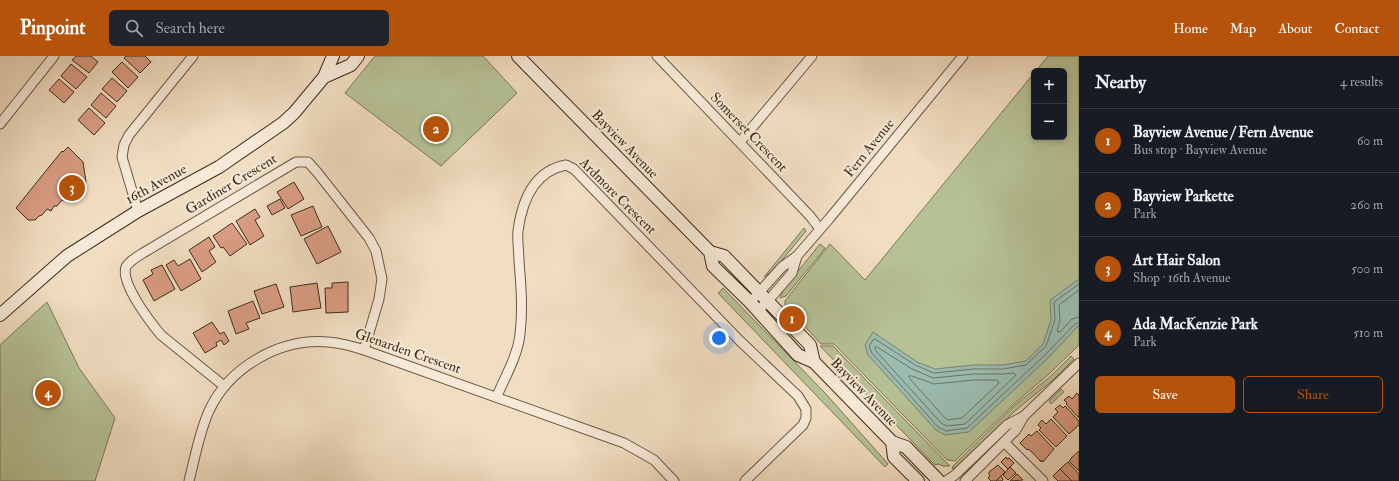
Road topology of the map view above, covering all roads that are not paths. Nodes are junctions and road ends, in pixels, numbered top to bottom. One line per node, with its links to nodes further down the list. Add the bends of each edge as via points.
1 (54, 56): 10 (street)
2 (193, 56): 12 (street, via 124,145 122,157)
3 (333, 56): 9 (main road, 16th Avenue)
4 (358, 56): 9 (main road, 16th Avenue, via 351,65)
5 (518, 56): 14 (main road, Bayview Avenue)
6 (812, 56): 11 (street)
7 (963, 56): 13 (street, Fern Avenue)
8 (663, 58): 11 (street, Somerset Crescent)
9 (324, 77): 12 (main road, 16th Avenue, via 283,123 219,167)
10 (0, 124)
11 (740, 142): 13 (street, Somerset Crescent)
12 (138, 211): 17 (main road, 16th Avenue, via 67,256)
13 (820, 229): 15 (street, Fern Avenue, via 797,256 792,273)
14 (710, 252): 15 (main road, Bayview Avenue, via 724,256); 16 (main road, Bayview Avenue, via 714,266)
15 (763, 297): 16 (street, Fern Avenue); 19 (main road, Bayview Avenue, via 810,345)
16 (754, 307): 19 (main road, Bayview Avenue, via 798,355)
17 (0, 315)
18 (364, 350): 21 (street, Glenarden Crescent, via 327,342 291,344 254,361); 21 (street, Gardiner Crescent, via 382,279 376,251 369,238 317,172 308,162 296,162 143,253 126,267 125,277 131,291 155,328); 22 (street, Glenarden Crescent)
19 (814, 362): 24 (main road, Bayview Avenue)
20 (1079, 363): 23 (street)
21 (224, 386): 26 (street, Glenarden Crescent, via 209,410)
22 (497, 396): 27 (street, Glenarden Crescent, via 624,443 654,460); 28 (street, Ardmore Crescent, via 517,349 520,334 518,232 521,213 528,194 543,175 555,167 566,165 574,169 739,340 798,396 806,409 803,425)
23 (1024, 416): 25 (street, via 1016,430); 31 (street, via 1007,425)
24 (892, 442): 29 (main road, Bayview Avenue, via 894,456); 30 (main road, Bayview Avenue, via 906,448)
25 (1004, 442): 32 (street); 33 (street)
26 (189, 481)
27 (674, 481)
28 (745, 481)
29 (918, 481)
30 (938, 481)
31 (946, 481)
32 (964, 481)
33 (1042, 481)

